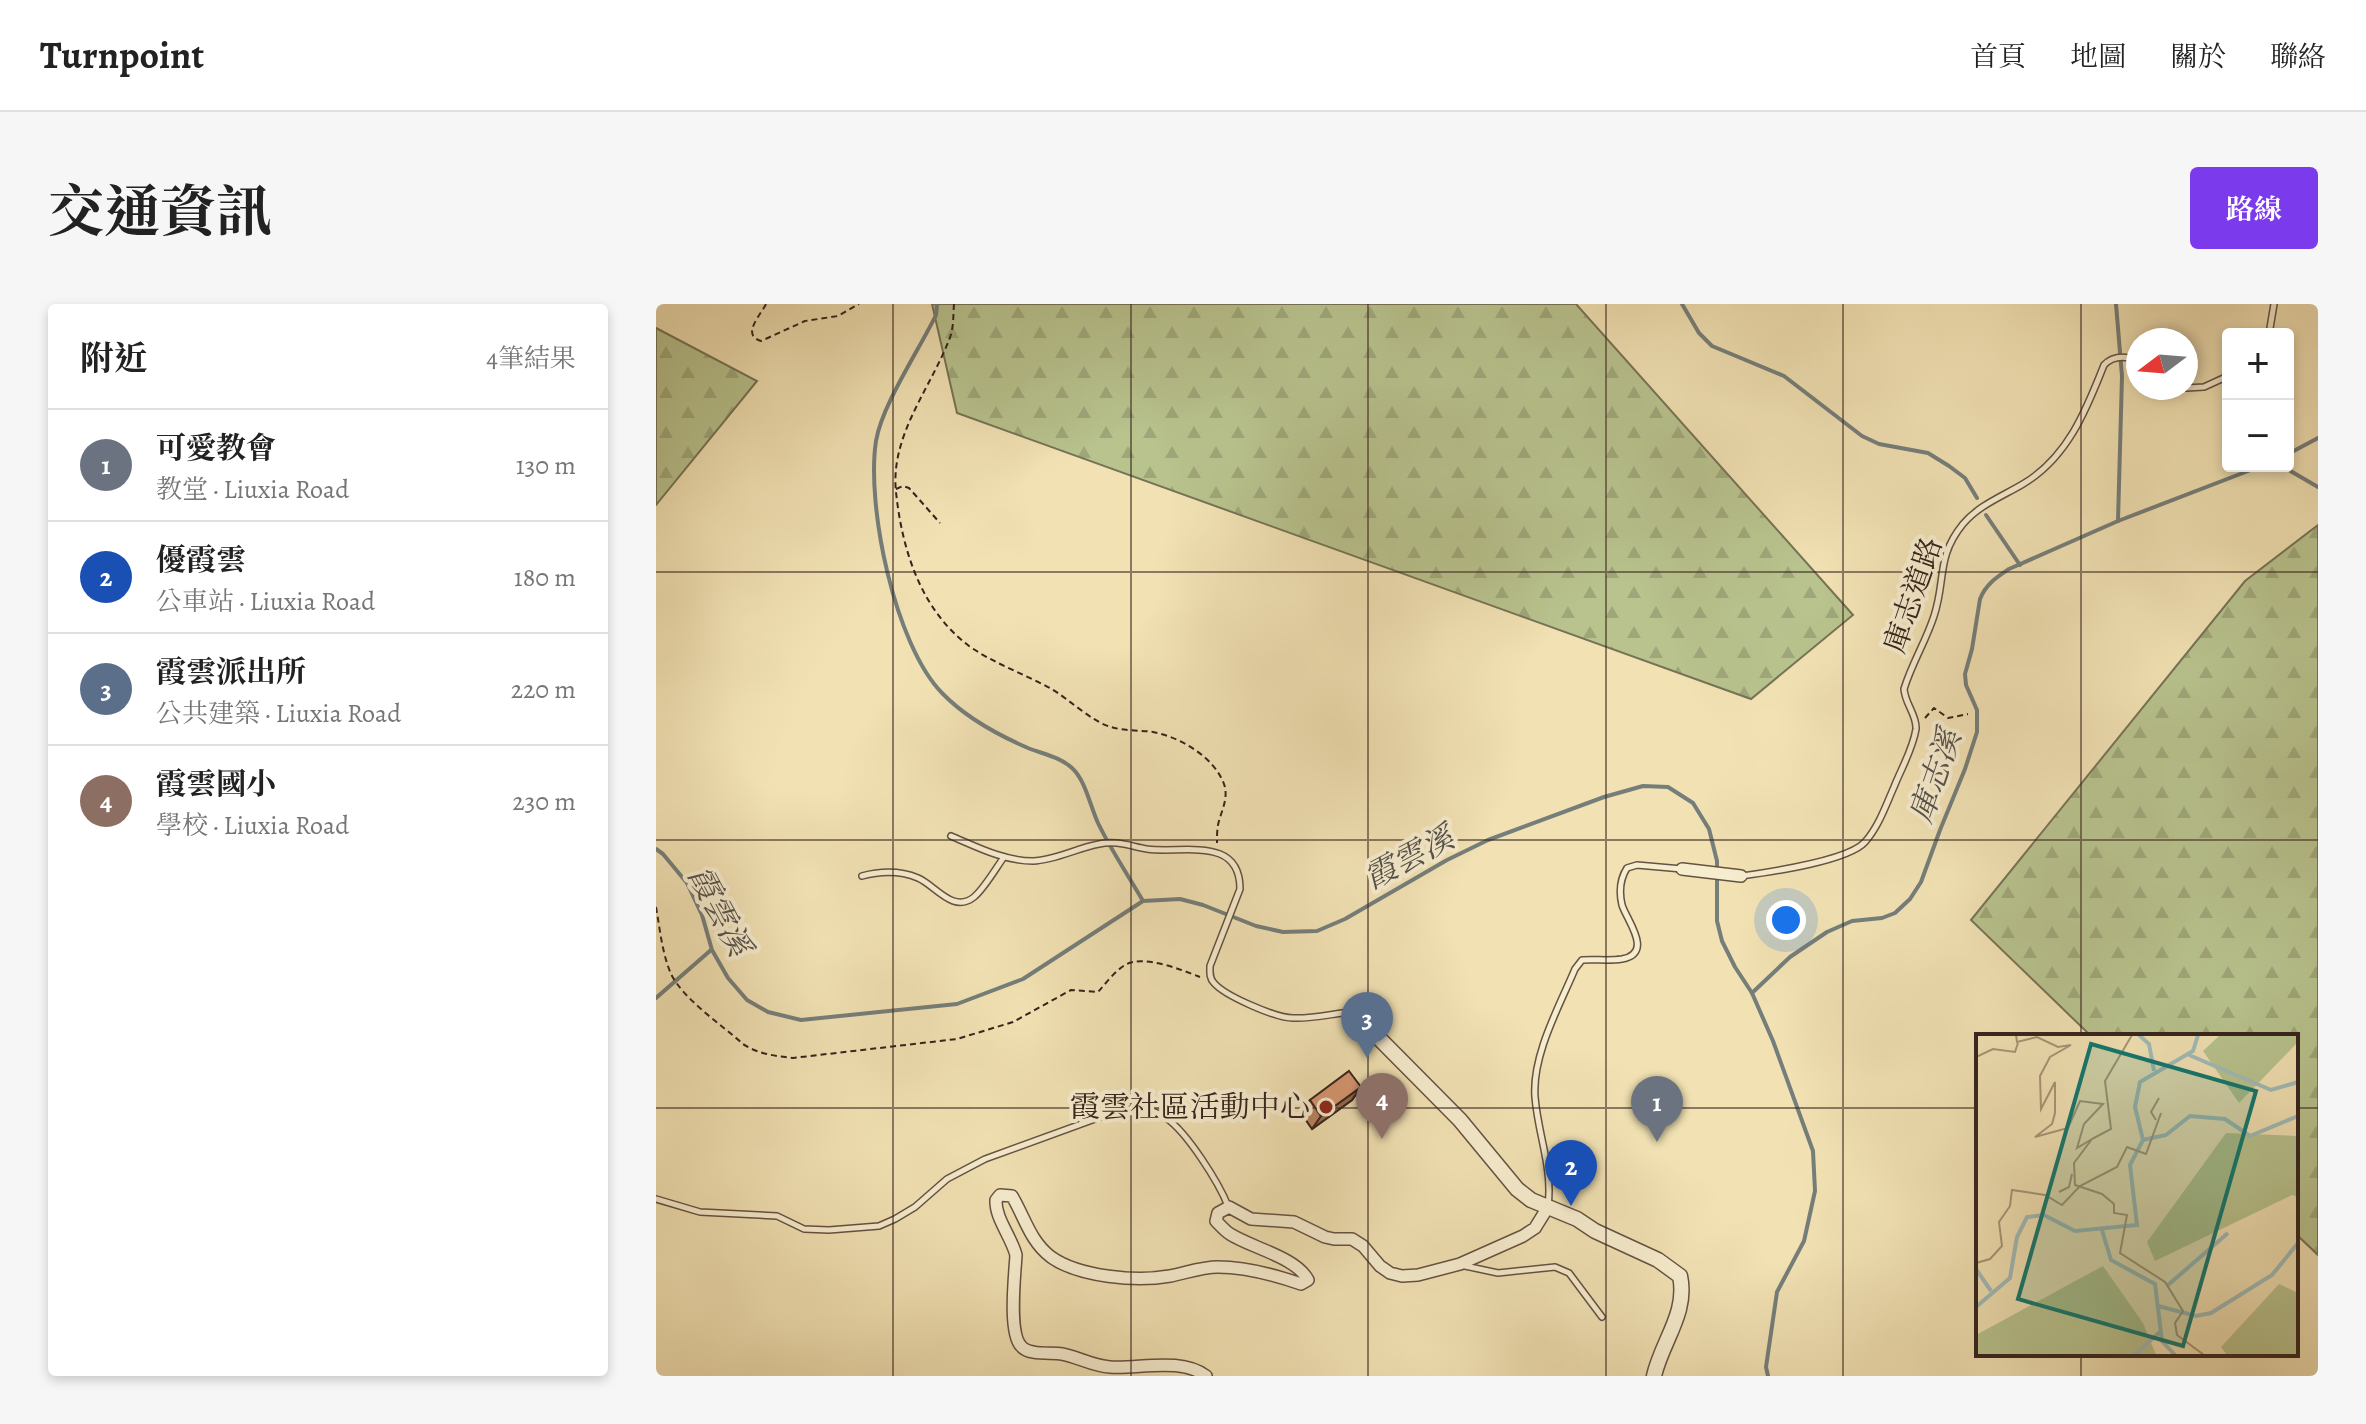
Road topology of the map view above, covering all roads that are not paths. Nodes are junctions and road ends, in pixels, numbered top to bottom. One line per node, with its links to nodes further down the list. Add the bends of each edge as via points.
1 (2274, 304): 2 (lane)
2 (2270, 328)
3 (2126, 357): 10 (lane, 庫志道路, via 2104,365 2067,444 2025,483 1977,511 1950,542 1934,617 1904,689 1915,718 1911,746 1864,843 1829,860)
4 (2222, 379): 5 (lane)
5 (2198, 387)
6 (951, 836): 7 (lane)
7 (1004, 857): 9 (lane, via 974,898 963,902 944,898 916,877 890,872); 11 (lane, via 1035,861 1121,842 1146,849 1217,852 1233,863 1240,889 1210,966 1212,981 1272,1015 1305,1018)
8 (1682, 869): 10 (street); 14 (lane, via 1627,868 1620,893 1637,947 1621,959 1582,960 1541,1053 1535,1096 1549,1168)
9 (862, 876)
10 (1741, 876)
11 (1352, 1011): 14 (street, via 1460,1120 1517,1189)
12 (656, 1199): 13 (lane, via 700,1212 777,1216 804,1229 879,1226 985,1159 1135,1108 1167,1118)
13 (1229, 1207): 15 (street, via 1251,1219 1294,1222 1325,1237 1352,1239 1380,1266 1402,1276); 17 (street, via 1216,1221 1228,1233 1287,1261 1306,1275 1306,1283 1218,1267 1147,1280 1105,1276 1051,1257 1032,1238 1012,1196 1000,1195 995,1206 1016,1255 1015,1331 1021,1346 1107,1367 1192,1368)
14 (1548, 1207): 15 (street, via 1523,1236); 18 (street, via 1680,1276 1678,1316)
15 (1460, 1264): 16 (lane, via 1498,1273 1555,1267 1569,1273)
16 (1602, 1317)
17 (1206, 1376)
18 (1654, 1376)

